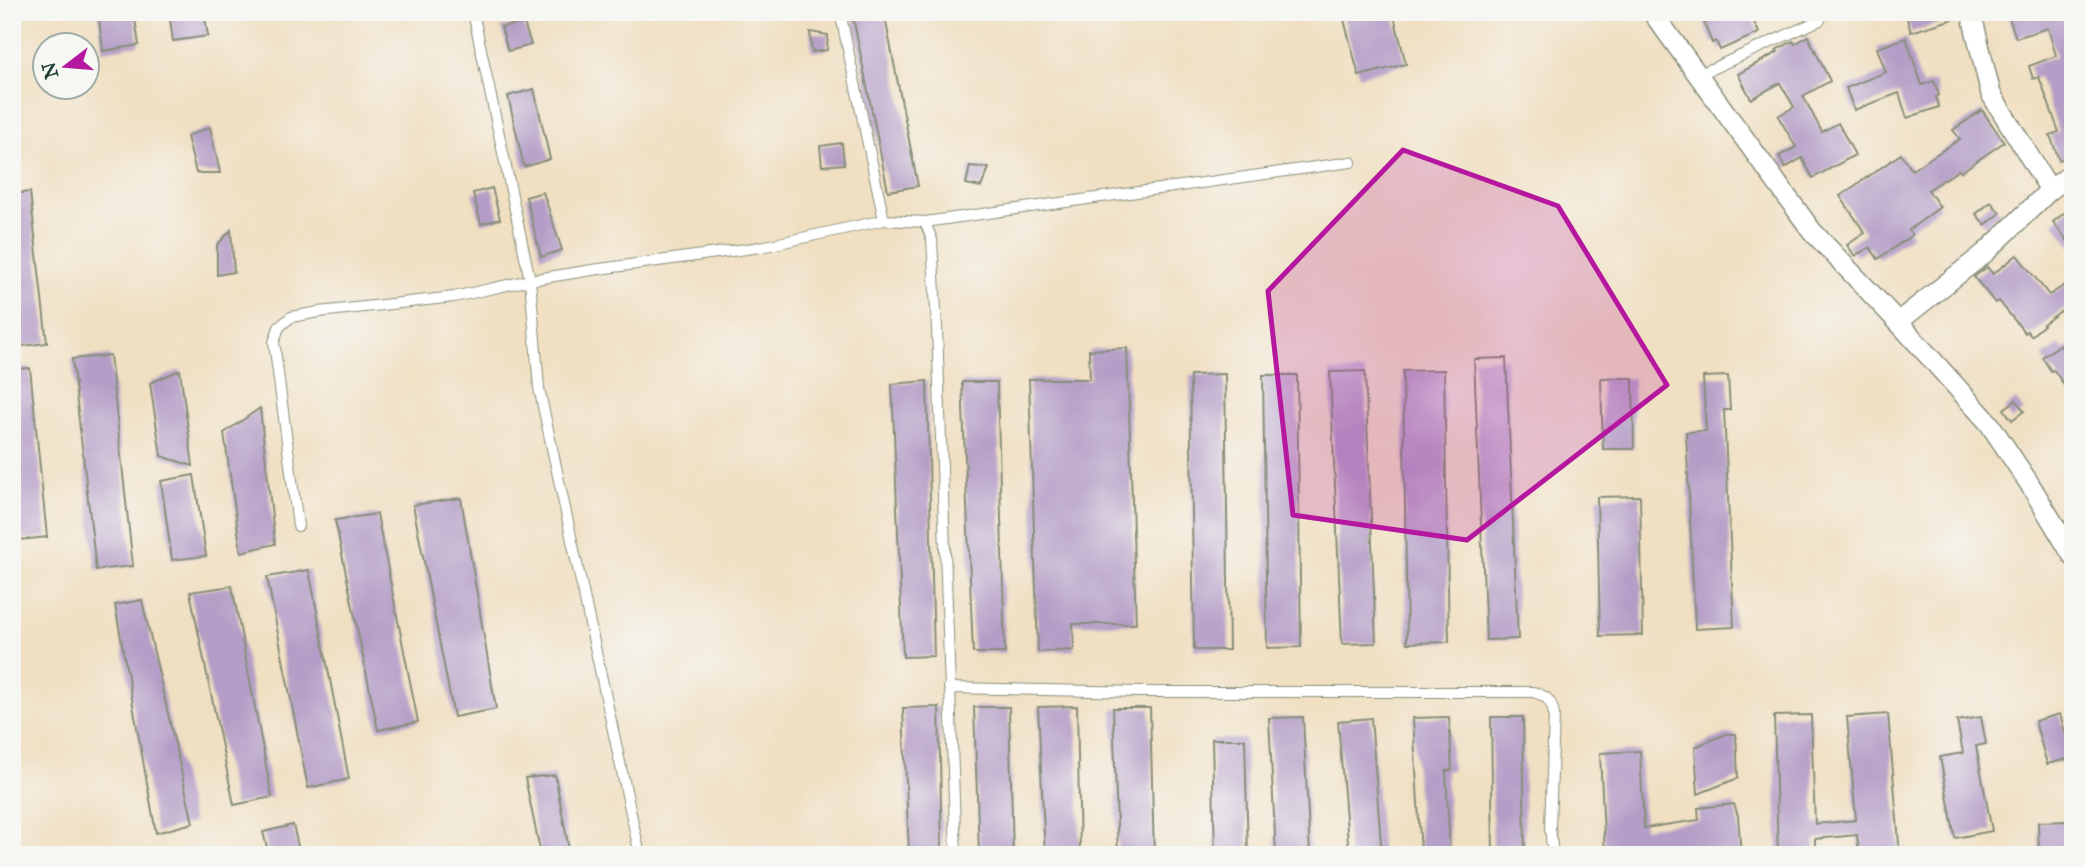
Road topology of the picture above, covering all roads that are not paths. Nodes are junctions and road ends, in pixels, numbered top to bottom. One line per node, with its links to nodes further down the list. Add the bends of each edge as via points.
1 (473, 12): 12 (lane)
2 (839, 12): 10 (lane)
3 (1652, 12): 6 (street)
4 (1971, 12): 9 (street, via 1991,94)
5 (1821, 20): 6 (lane)
6 (1698, 75): 13 (street, via 1812,231)
7 (1351, 162): 11 (lane)
8 (2073, 173): 9 (street)
9 (2050, 190): 13 (street, via 1986,252)
10 (884, 220): 11 (lane); 12 (lane, via 761,247)
11 (925, 222): 16 (lane, via 932,240 937,328)
12 (530, 280): 14 (lane, via 454,297 291,317 279,327 274,342); 17 (lane, via 539,388)
13 (1898, 322): 15 (street, via 1989,423)
14 (298, 526)
15 (2073, 556)
16 (949, 688): 18 (lane); 19 (lane, via 1544,695 1554,715)
17 (640, 855)
18 (956, 855)
19 (1553, 855)

